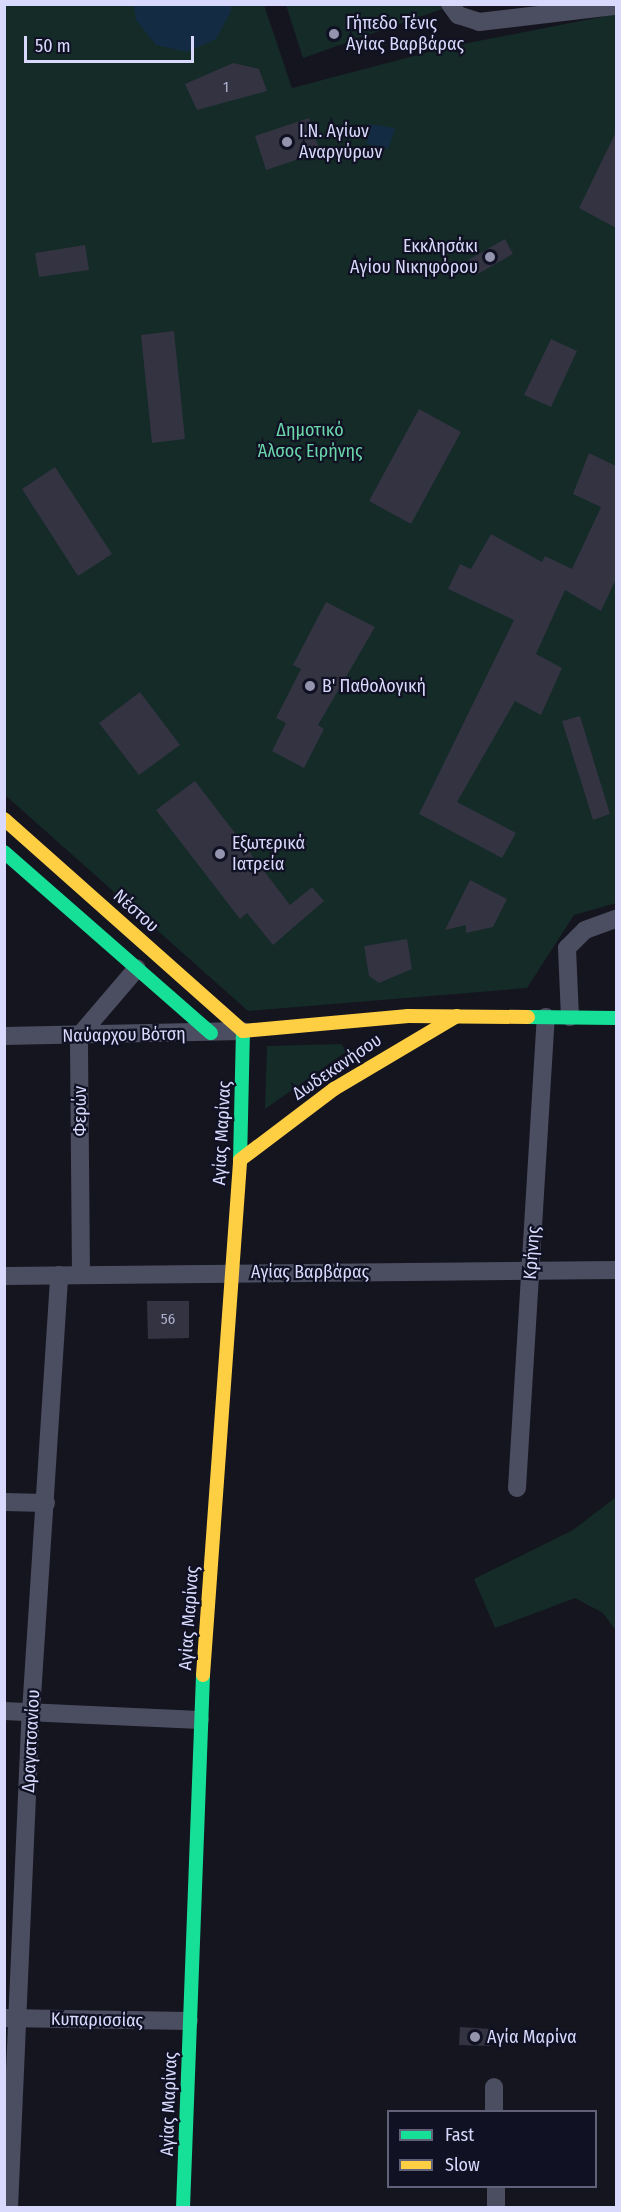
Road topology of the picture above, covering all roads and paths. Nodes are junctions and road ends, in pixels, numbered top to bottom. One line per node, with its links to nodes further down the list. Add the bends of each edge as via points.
1 (450, 4): 2 (street, via 458,15 479,22)
2 (616, 6)
3 (4, 819): 11 (street, Νέστου)
4 (4, 852): 6 (street)
5 (616, 919): 9 (street, via 585,930 567,948)
6 (137, 968): 12 (street); 14 (street)
7 (462, 1014): 8 (street, Δωδεκανήσου); 11 (street, Δωδεκανήσου, via 361,1018); 15 (street, Δωδεκανήσου, via 334,1089)
8 (546, 1017): 9 (street, Δωδεκανήσου); 17 (street, Κρήνης)
9 (570, 1017): 10 (street, Δωδεκανήσου)
10 (616, 1018)
11 (243, 1031): 12 (street, Ναύαρχου Βότση); 15 (street, Αγίας Μαρίνας)
12 (211, 1033): 14 (street, Ναύαρχου Βότση)
13 (4, 1036): 14 (street, Ναύαρχου Βότση)
14 (79, 1036): 20 (street, Φερών)
15 (240, 1160): 18 (street, Αγίας Μαρίνας)
16 (616, 1270): 17 (street, Αγίας Βαρβάρας)
17 (531, 1271): 18 (street, Αγίας Βαρβάρας); 22 (street, Κρήνης)
18 (232, 1273): 20 (street, Αγίας Βαρβάρας); 27 (street, Αγίας Μαρίνας)
19 (59, 1275): 20 (street, Αγίας Βαρβάρας); 21 (street, Αγίας Βαρβάρας); 24 (street, Δραγατσανίου)
20 (81, 1275)
21 (4, 1276)
22 (517, 1488)
23 (4, 1502): 24 (street)
24 (46, 1503): 26 (street, Δραγατσανίου)
25 (4, 1711): 26 (street)
26 (31, 1712): 27 (street); 28 (street, Δραγατσανίου)
27 (200, 1720): 29 (street, Αγίας Μαρίνας)
28 (12, 2018): 29 (street, Κυπαρισσίας); 33 (street, Δραγατσανίου)
29 (189, 2021): 34 (street, Αγίας Μαρίνας)
30 (494, 2087): 31 (street)
31 (495, 2110)
32 (496, 2188): 35 (street)
33 (9, 2208)
34 (183, 2208)
35 (496, 2208)

